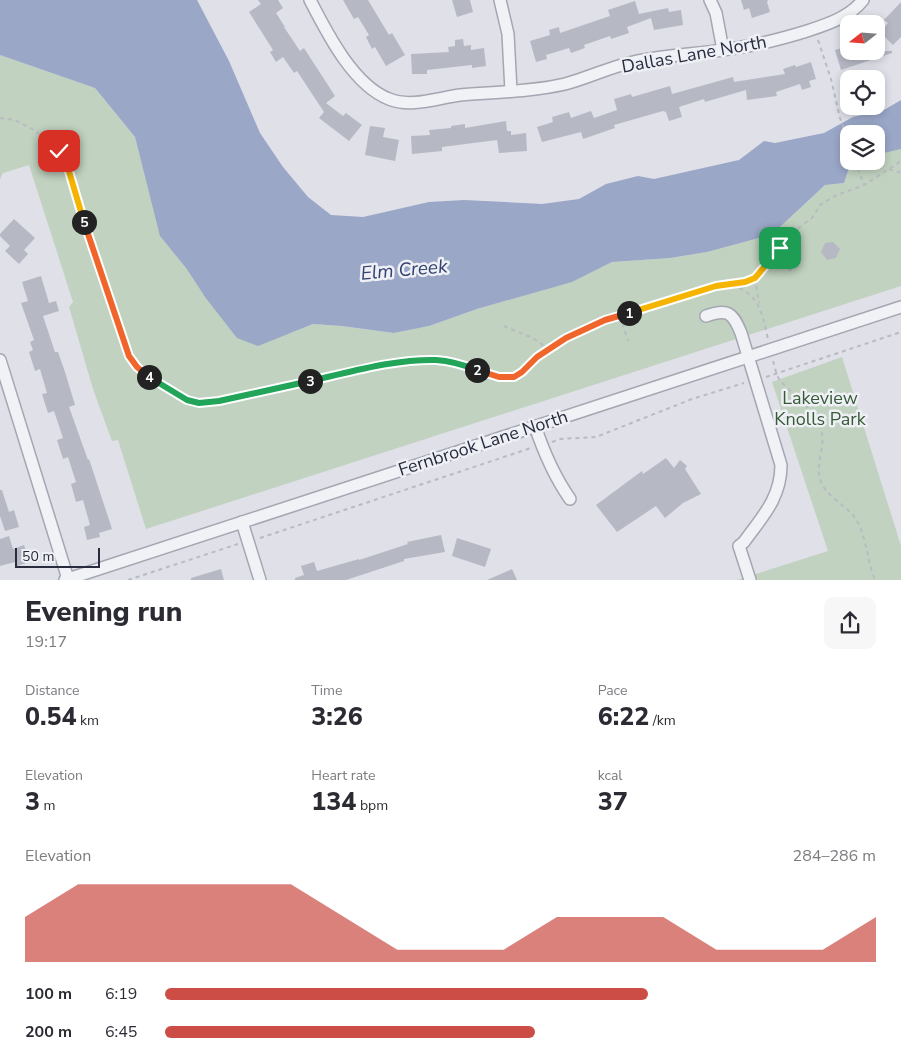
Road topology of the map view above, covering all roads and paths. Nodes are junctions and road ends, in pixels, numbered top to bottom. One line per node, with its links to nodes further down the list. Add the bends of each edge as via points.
1 (310, 0): 7 (street, Dallas Lane North, via 342,55 378,94 401,102 413,102)
2 (500, 0): 7 (street, via 508,34)
3 (710, 0): 6 (street, via 716,13)
4 (860, 3): 5 (street, Dallas Lane North, via 834,21)
5 (814, 28): 6 (street, Dallas Lane North); 9 (path)
6 (723, 50): 7 (street, Dallas Lane North, via 634,62 564,84)
7 (511, 91)
8 (0, 118): 27 (path, via 15,120 34,130 62,156 129,356 151,378 187,400 210,403 379,366 422,360 449,362 507,378 522,372)
9 (843, 125)
10 (901, 161): 11 (path)
11 (889, 168): 13 (path); 14 (path)
12 (858, 170): 14 (path)
13 (901, 173)
14 (864, 185): 15 (path, via 822,204 812,218 793,232)
15 (764, 268): 16 (path, via 774,264); 17 (path)
16 (795, 272)
17 (755, 278): 18 (path); 19 (path)
18 (730, 284): 19 (path, via 746,291); 21 (path)
19 (759, 306): 25 (path)
20 (901, 307): 28 (street, Fernbrook Lane North)
21 (620, 316): 26 (path); 27 (path, via 566,338)
22 (706, 316): 28 (street, via 721,311 729,313 736,321)
23 (504, 326): 27 (path, via 534,339)
24 (901, 332): 31 (path)
25 (768, 338)
26 (628, 341)
27 (547, 350)
28 (748, 358): 32 (street); 33 (street, Fernbrook Lane North)
29 (0, 360): 38 (street)
30 (774, 366): 31 (path)
31 (776, 374): 32 (path); 42 (path, via 817,420 823,435 819,465 821,480 828,493 856,520)
32 (755, 380): 34 (path, via 692,399 596,437 560,439); 41 (street, via 781,465 781,478 772,503 739,546)
33 (536, 426): 34 (street); 36 (street, Fernbrook Lane North)
34 (541, 445): 35 (street, via 557,481); 37 (path)
35 (570, 500)
36 (242, 522): 37 (street); 38 (street, Fernbrook Lane North)
37 (248, 542): 39 (path); 40 (street)
38 (67, 580)
39 (128, 580)
40 (260, 580)
41 (750, 580)
42 (874, 580)

